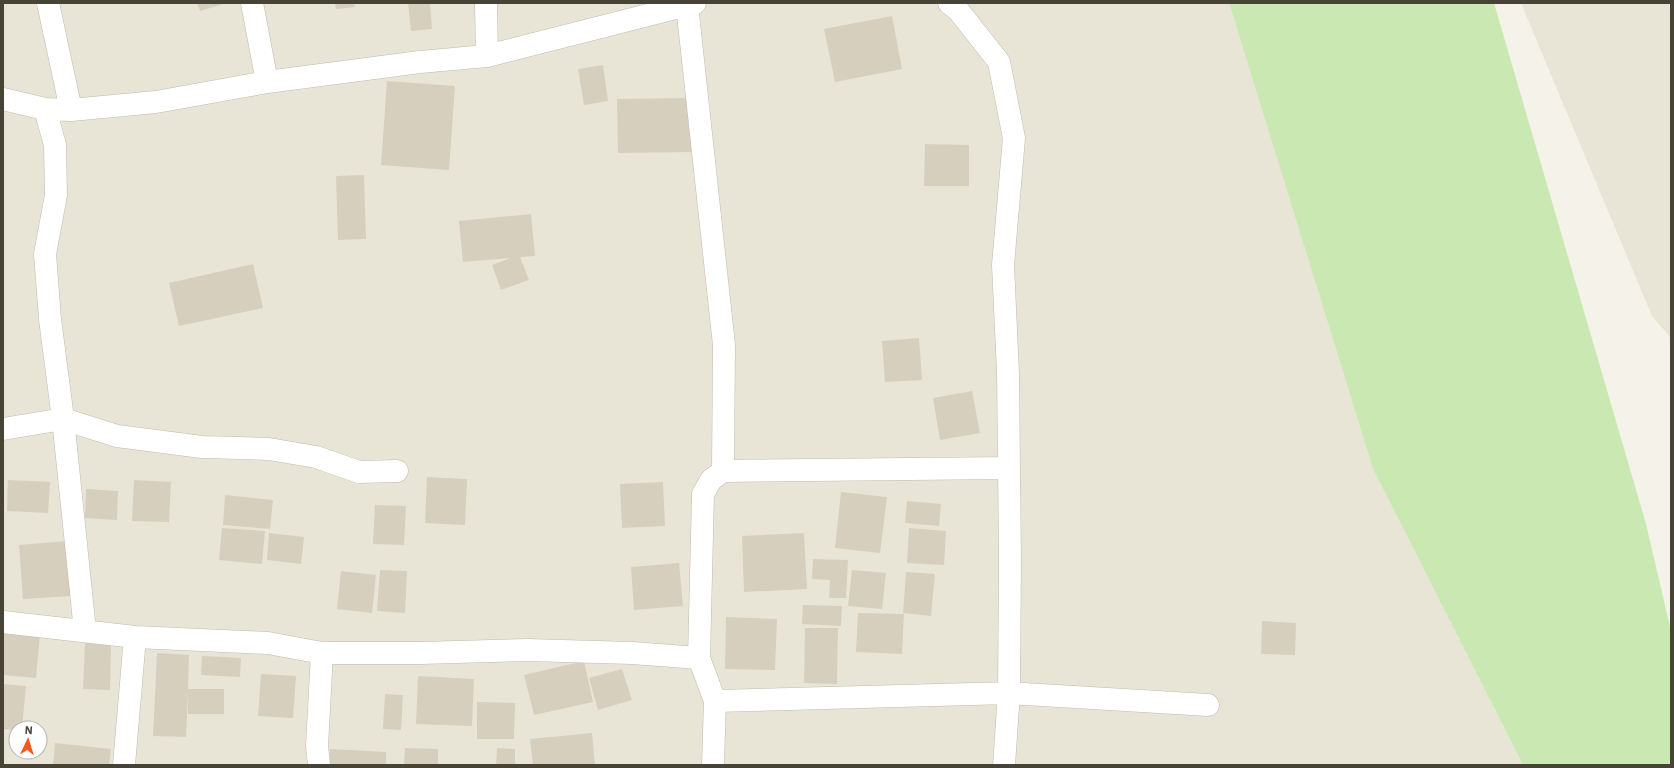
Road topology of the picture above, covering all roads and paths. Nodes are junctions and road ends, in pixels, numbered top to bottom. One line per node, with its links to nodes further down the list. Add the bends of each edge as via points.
1 (48, 3): 10 (street)
2 (252, 3): 7 (street)
3 (486, 3): 6 (street)
4 (949, 3): 13 (street, via 958,10 999,62 1014,138 1003,265)
5 (691, 4): 6 (street); 15 (street, via 724,345)
6 (487, 56): 7 (street)
7 (267, 82): 10 (street, via 156,102)
8 (3, 99): 9 (street)
9 (45, 109): 10 (street); 11 (street, via 55,145 56,195 45,254 50,319)
10 (71, 110)
11 (63, 419): 12 (street); 14 (street, via 117,436 202,447 269,449 316,457 359,472); 17 (street)
12 (3, 429)
13 (1009, 468): 15 (street); 21 (street)
14 (397, 471)
15 (723, 471): 20 (street, via 711,480 703,494)
16 (3, 622): 17 (street)
17 (85, 631): 18 (street)
18 (135, 637): 19 (street, via 268,643); 24 (street)
19 (322, 652): 20 (street, via 528,650); 25 (street, via 317,746)
20 (699, 658): 22 (street)
21 (1009, 693): 22 (street); 23 (street); 27 (street)
22 (715, 701): 26 (street)
23 (1208, 705)
24 (124, 765)
25 (319, 765)
26 (713, 765)
27 (1004, 765)

